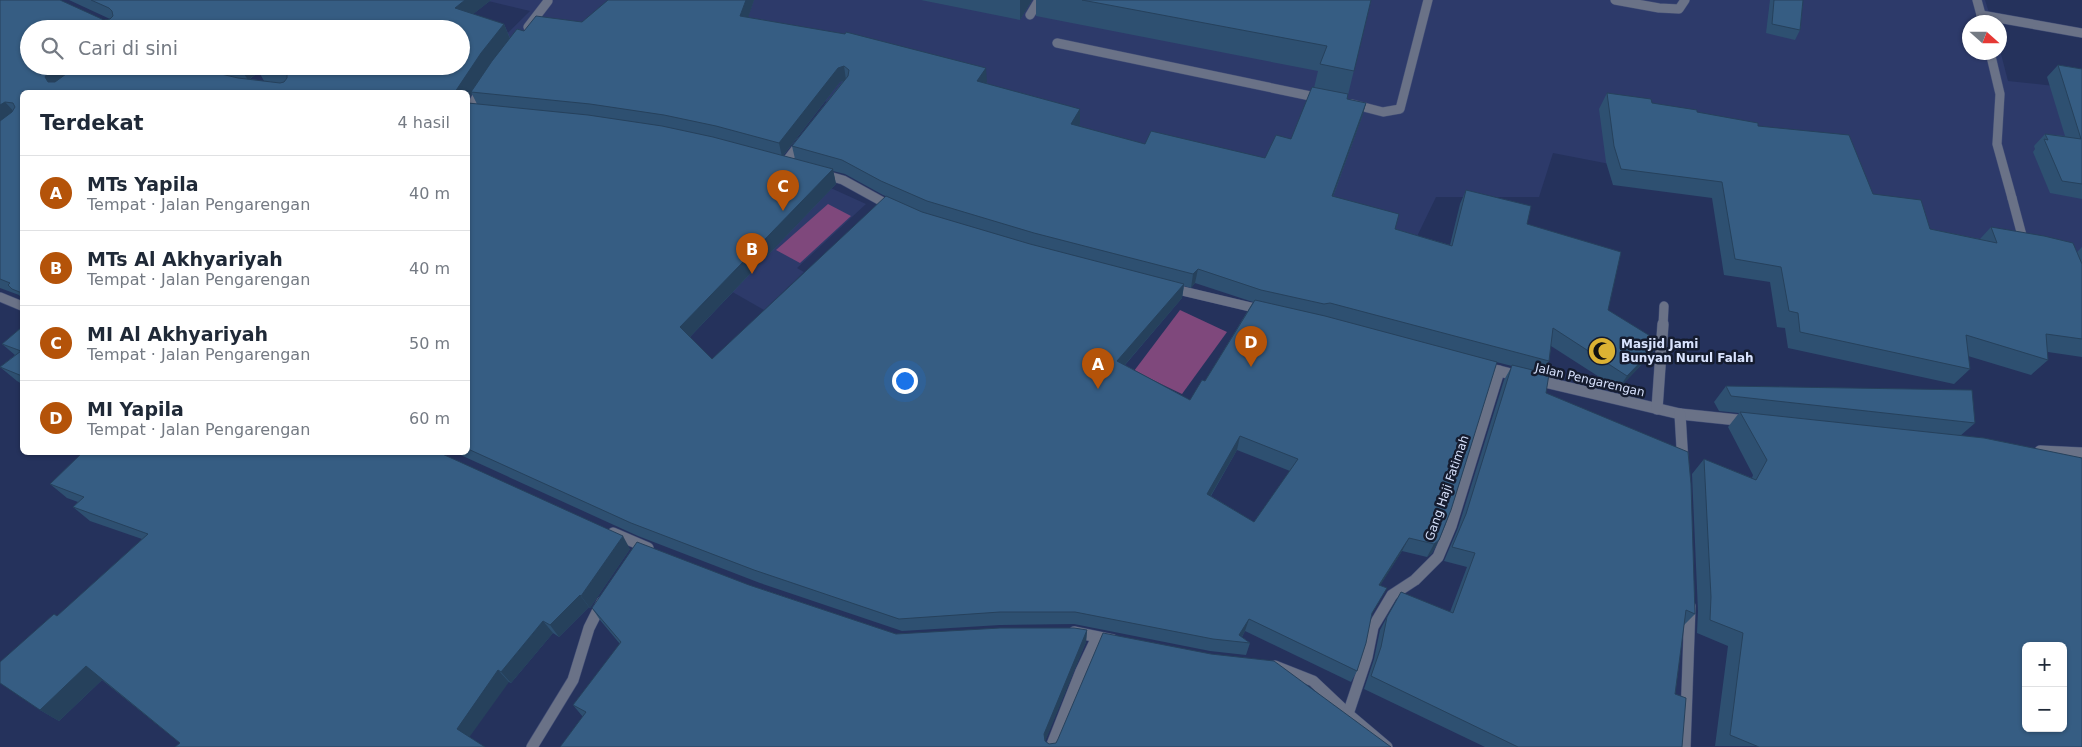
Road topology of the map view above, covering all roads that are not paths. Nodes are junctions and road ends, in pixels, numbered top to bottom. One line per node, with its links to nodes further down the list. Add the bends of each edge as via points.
1 (1039, 0): 7 (street)
2 (1428, 0): 16 (street, via 1400,110 1389,112)
3 (1615, 0): 4 (street, via 1679,9)
4 (1685, 0)
5 (1977, 0): 8 (street)
6 (548, 1): 10 (street)
7 (1030, 15)
8 (1981, 15)
9 (2007, 22): 11 (street)
10 (524, 33)
11 (2082, 33)
12 (1057, 43): 15 (street)
13 (1992, 60): 22 (street, via 2000,94 1997,144 2024,244)
14 (488, 79): 17 (street)
15 (1330, 100)
16 (1340, 102)
17 (471, 112)
18 (809, 132): 19 (street)
19 (784, 163)
20 (810, 170): 21 (street, via 843,180)
21 (903, 211)
22 (2033, 247)
23 (1158, 286): 27 (street)
24 (0, 297): 25 (street)
25 (20, 305)
26 (1664, 306): 30 (street)
27 (1276, 313)
28 (1472, 364): 29 (street, Jalan Pengarengan)
29 (1499, 372): 30 (street, Jalan Pengarengan); 44 (street, Gang Haji Fatimah, via 1462,493 1438,557 1415,580 1392,595 1373,627 1367,657)
30 (1657, 408): 31 (street, Jalan Pengarengan)
31 (1680, 414): 32 (street, Jalan Pengarengan); 35 (street)
32 (1756, 422)
33 (2028, 451): 34 (street)
34 (2082, 453)
35 (1685, 480)
36 (599, 527): 37 (street, via 638,550)
37 (659, 552)
38 (1690, 592): 48 (street)
39 (607, 594): 45 (street, via 589,623 570,688)
40 (1065, 632): 41 (street)
41 (1097, 637): 42 (street); 46 (street)
42 (1124, 642)
43 (1263, 664): 44 (street, via 1313,680)
44 (1348, 714): 47 (street)
45 (532, 747)
46 (1050, 747)
47 (1387, 747)
48 (1685, 747)

